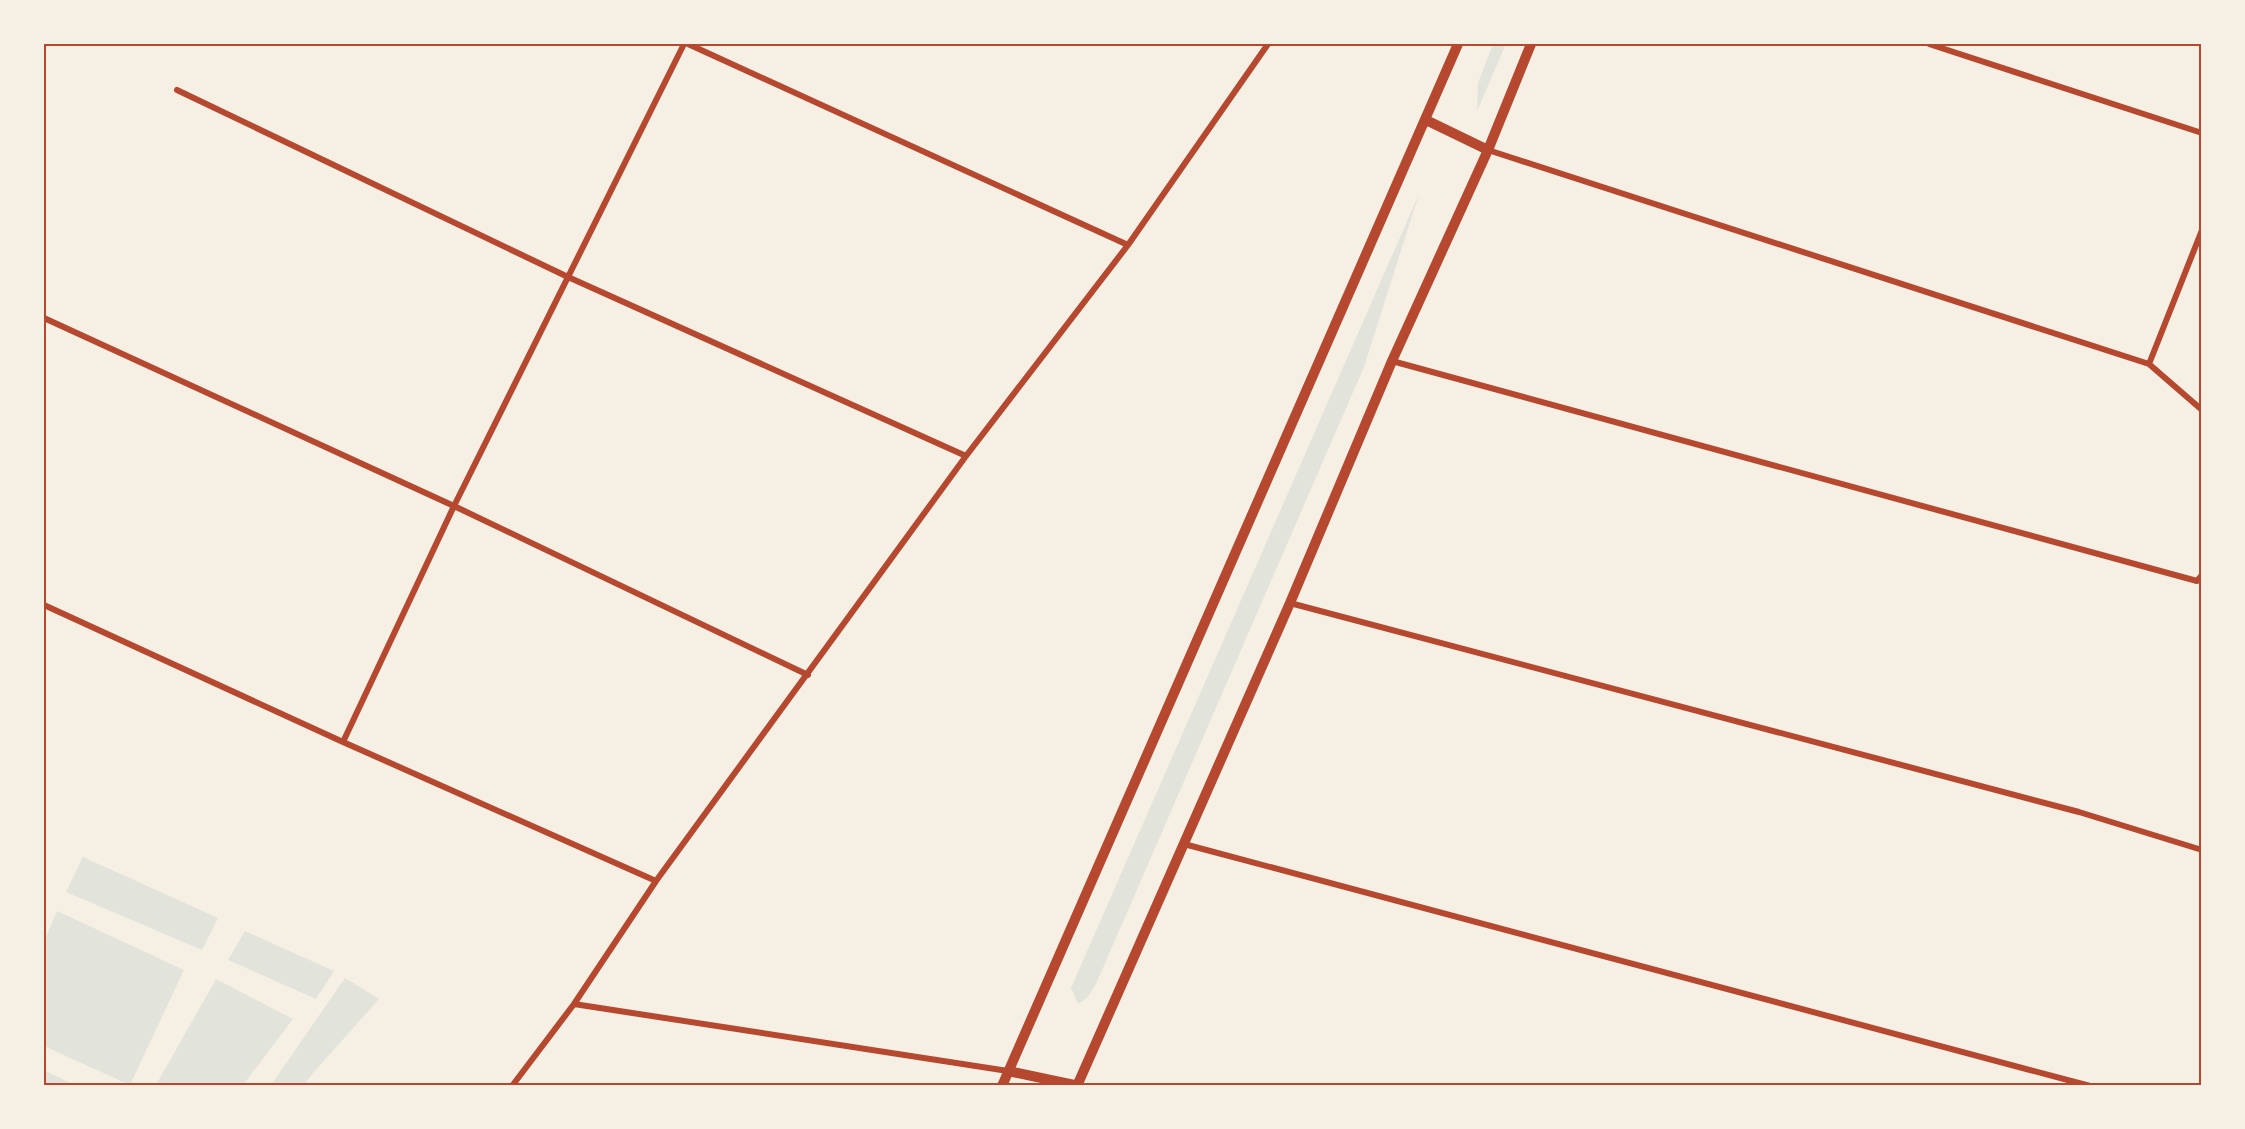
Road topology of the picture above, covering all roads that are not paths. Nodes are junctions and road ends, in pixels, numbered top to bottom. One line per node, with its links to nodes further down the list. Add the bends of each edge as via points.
1 (686, 44): 12 (street); 13 (street)
2 (1268, 44): 12 (street)
3 (1458, 44): 8 (street)
4 (1531, 44): 10 (street)
5 (1929, 44): 6 (street)
6 (1942, 46): 9 (street)
7 (177, 90): 13 (street)
8 (1426, 120): 10 (street); 29 (street)
9 (2202, 133)
10 (1488, 150): 15 (street); 16 (street)
11 (2202, 230): 16 (street)
12 (1128, 245): 18 (street)
13 (568, 277): 18 (street); 19 (street)
14 (44, 318): 19 (street)
15 (1392, 361): 20 (street, via 2197,581); 21 (street)
16 (2149, 364): 17 (street)
17 (2202, 410)
18 (966, 456): 23 (street)
19 (454, 506): 23 (street); 24 (street)
20 (2202, 575)
21 (1290, 603): 25 (street); 26 (street, via 2079,812)
22 (44, 605): 24 (street)
23 (808, 675): 27 (street)
24 (343, 742): 27 (street)
25 (1184, 844): 30 (street); 33 (street)
26 (2202, 850)
27 (656, 881): 28 (street)
28 (574, 1004): 29 (street); 31 (street)
29 (1008, 1071): 30 (street); 32 (street)
30 (1078, 1085)
31 (512, 1086)
32 (1002, 1086)
33 (2090, 1086)

